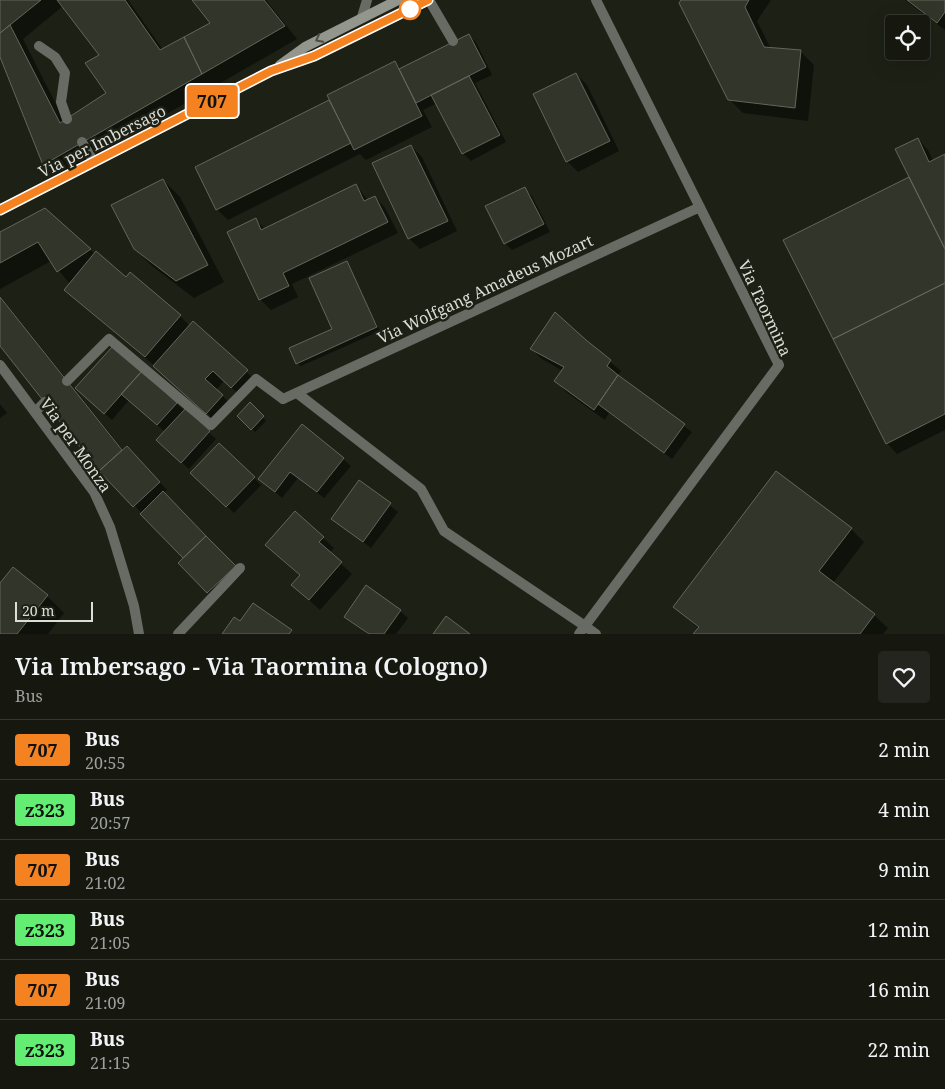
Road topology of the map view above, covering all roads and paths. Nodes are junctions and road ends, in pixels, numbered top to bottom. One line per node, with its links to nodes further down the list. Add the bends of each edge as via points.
1 (367, 0): 5 (street)
2 (398, 0): 5 (main road, Via per Imbersago)
3 (428, 0): 6 (street); 8 (main road, Via per Imbersago, via 314,56)
4 (596, 0): 12 (street, Via Taormina)
5 (362, 17): 8 (main road, Via per Imbersago, one-way to 8, via 305,47)
6 (453, 41)
7 (39, 46): 9 (street, via 55,57 65,73 61,102)
8 (271, 71): 11 (main road, Via per Imbersago)
9 (67, 119)
10 (82, 142): 11 (street)
11 (94, 162): 13 (main road, Via per Imbersago)
12 (700, 207): 16 (street, Via Wolfgang Amadeus Mozart); 20 (street, Via Taormina, via 779,365)
13 (0, 210)
14 (0, 365): 18 (street, Via per Monza)
15 (66, 381): 16 (street, Via Wolfgang Amadeus Mozart, via 109,339 211,425 256,379 283,399)
16 (297, 393): 20 (street, via 422,489 444,531)
17 (45, 402): 18 (street)
18 (35, 412): 21 (street, Via per Monza, via 94,492 110,527 134,606)
19 (240, 568): 22 (street)
20 (582, 630): 23 (street)
21 (138, 634)
22 (178, 634)
23 (596, 634)

